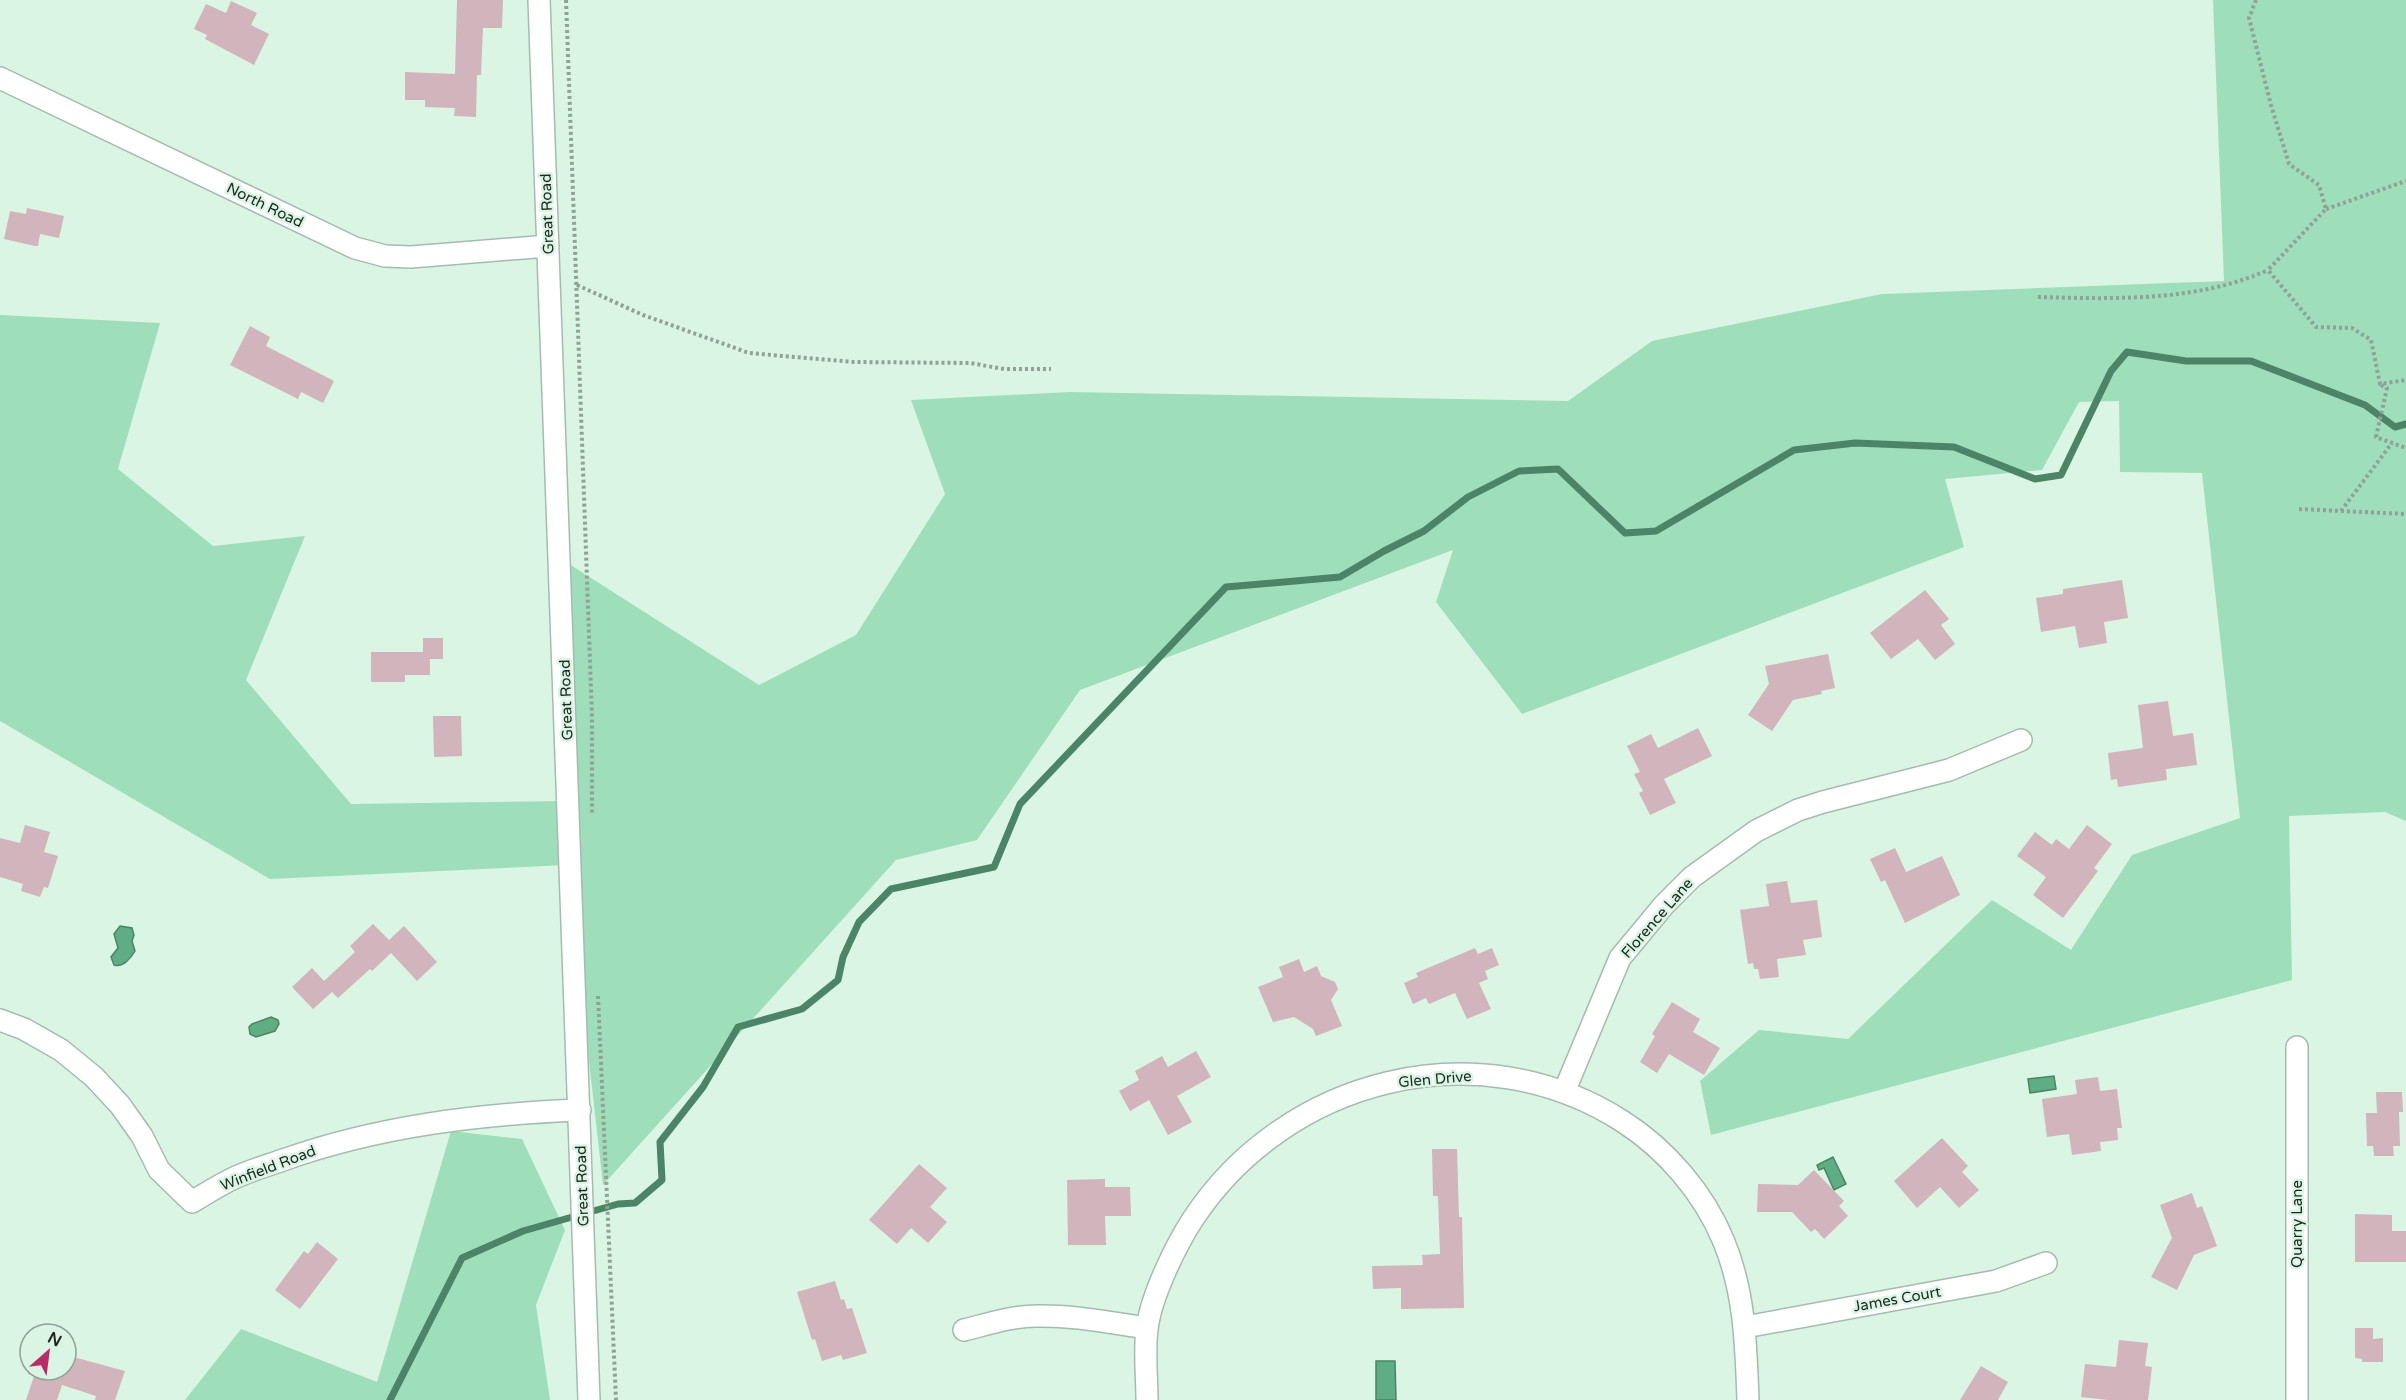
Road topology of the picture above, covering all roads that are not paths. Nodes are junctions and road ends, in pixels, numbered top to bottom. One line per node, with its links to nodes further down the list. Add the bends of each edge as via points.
1 (539, 0): 3 (street, Great Road)
2 (0, 78): 3 (street, North Road, via 355,248 384,256 411,257)
3 (548, 246): 8 (street, Great Road)
4 (2021, 740): 7 (street, Florence Lane, via 1949,770 1798,810 1756,831 1715,859 1664,905 1620,958)
5 (0, 1020): 8 (street, Winfield Road, via 61,1050 94,1077 142,1136 159,1170 192,1202 234,1178 372,1134 451,1119)
6 (2297, 1047): 16 (street, Quarry Lane)
7 (1564, 1092): 10 (street, Glen Drive, via 1599,1107 1635,1130 1687,1180 1723,1241 1736,1276); 11 (street, Glen Drive, via 1500,1076 1416,1077 1373,1086 1326,1103 1292,1122 1260,1144 1206,1200 1167,1267)
8 (580, 1110): 13 (street, Great Road)
9 (2046, 1263): 10 (street, James Court, via 1996,1281)
10 (1745, 1327): 15 (street, Glen Drive)
11 (1147, 1328): 12 (street, via 1036,1316); 14 (street, Glen Drive)
12 (964, 1330)
13 (590, 1400)
14 (1147, 1400)
15 (1748, 1400)
16 (2297, 1400)

